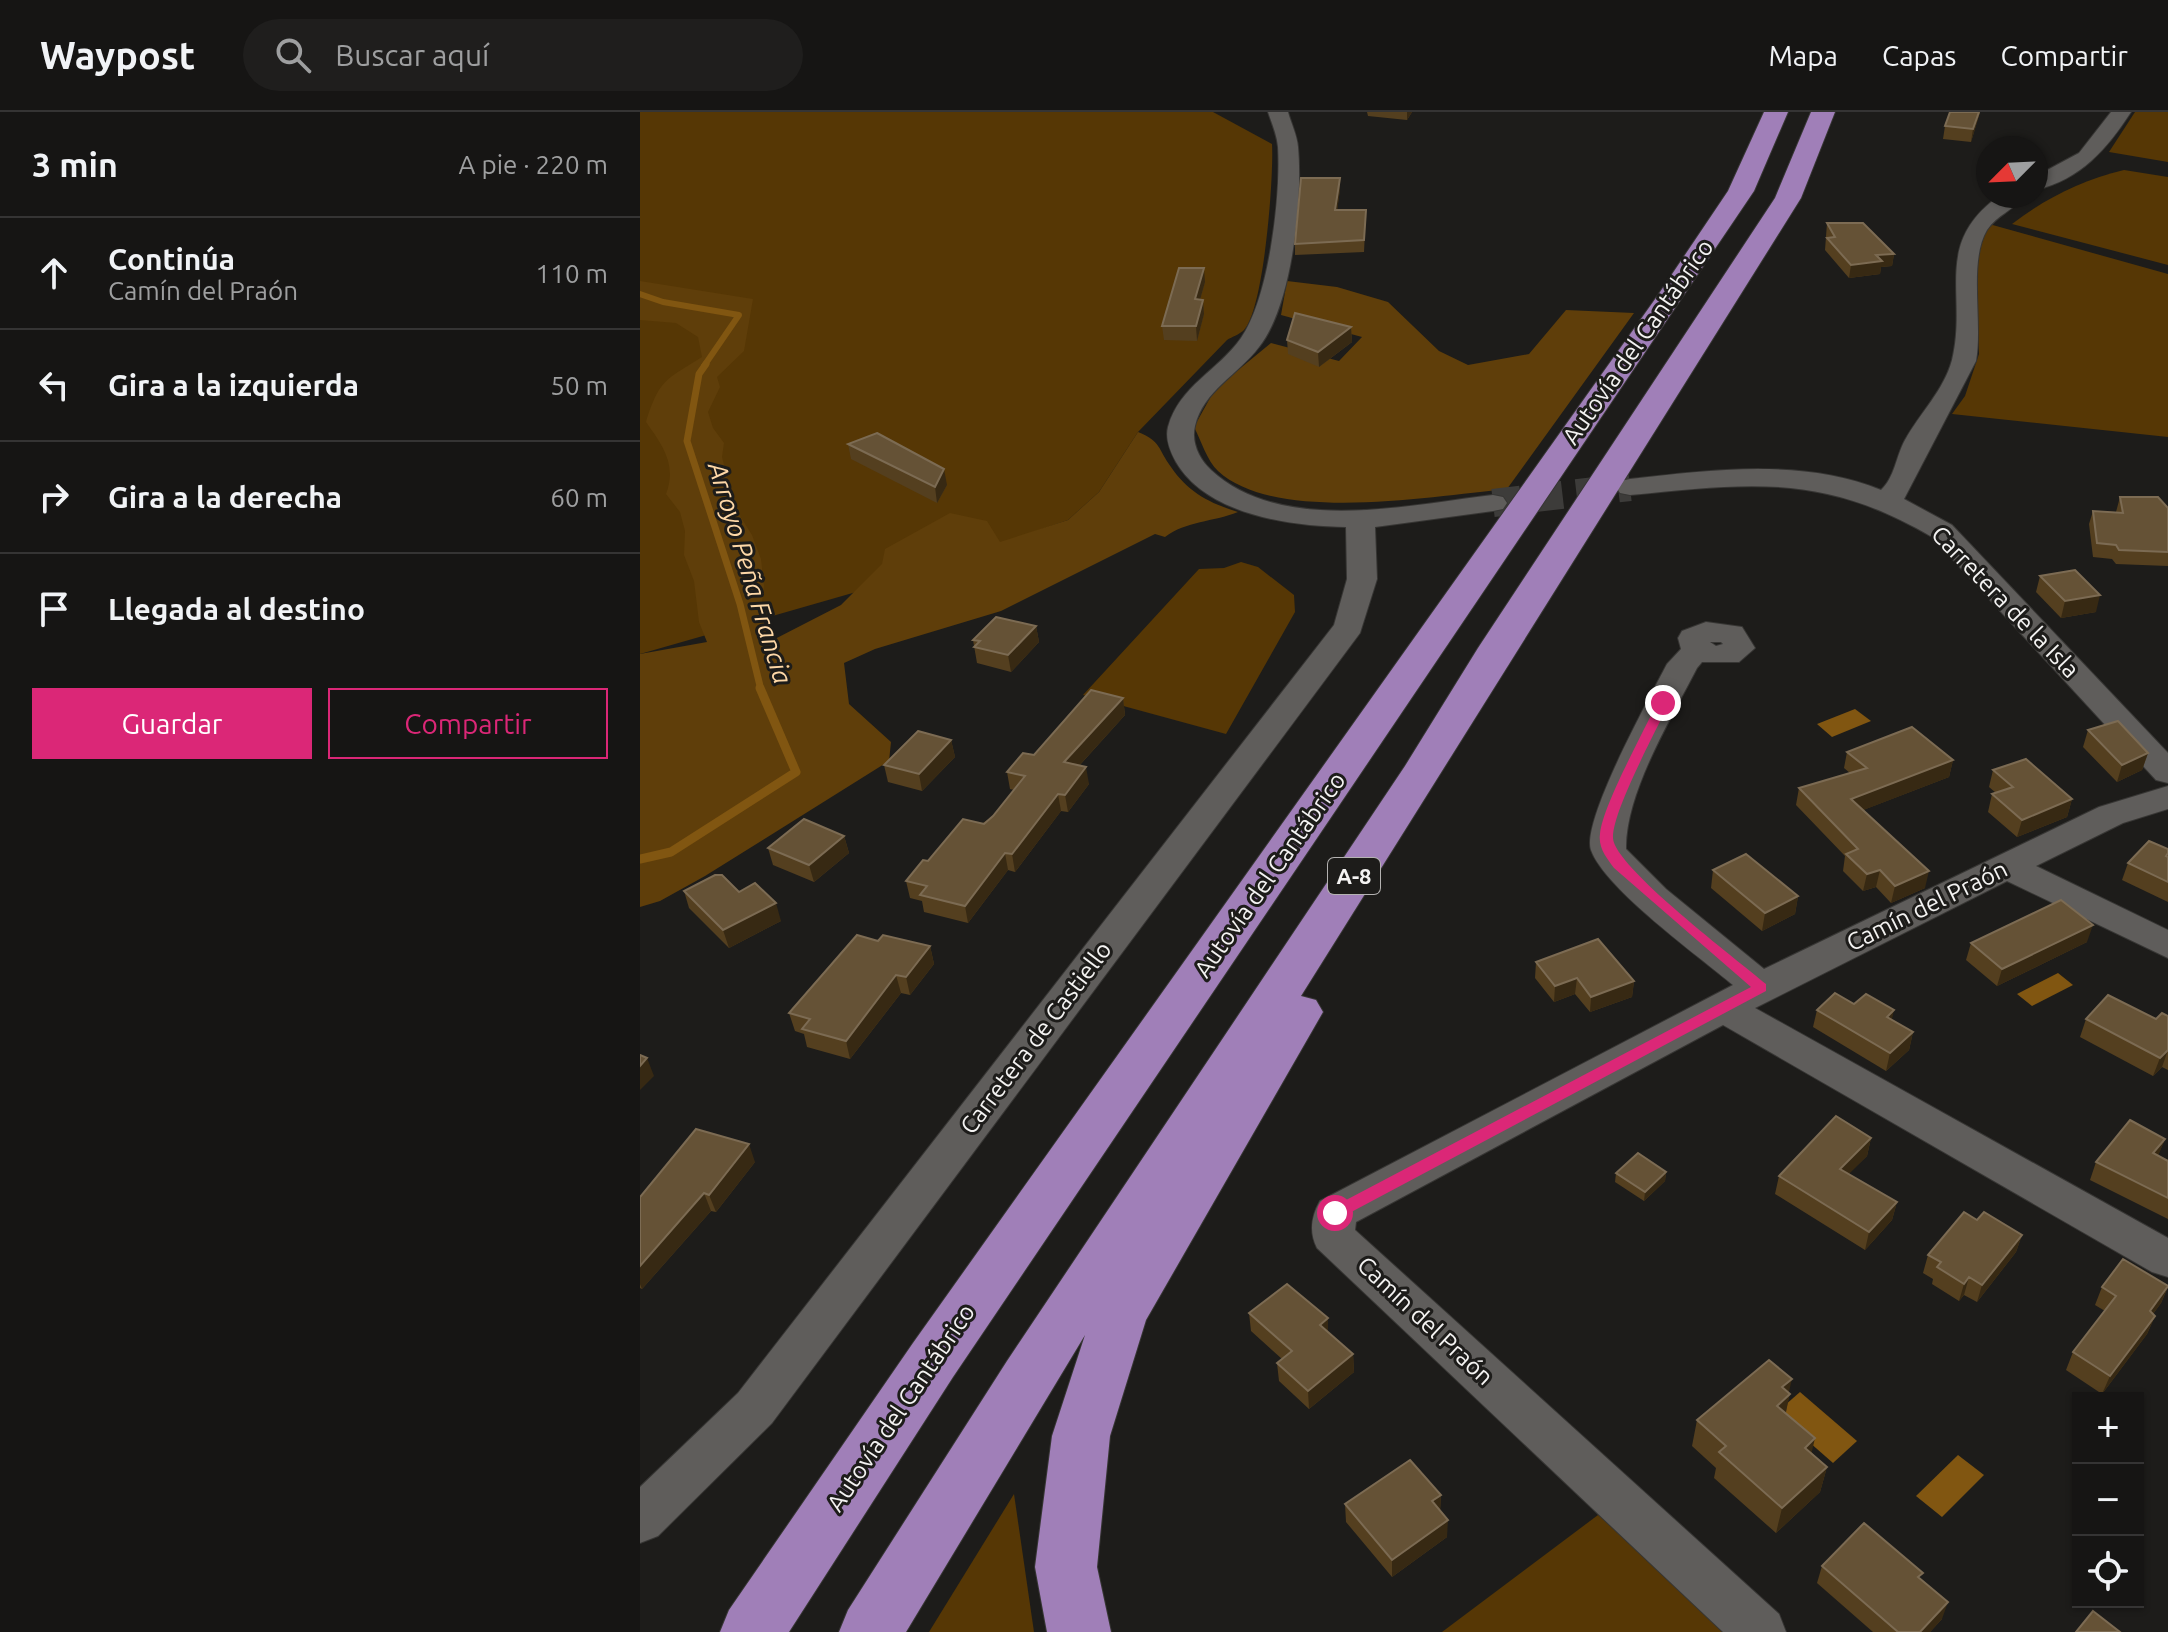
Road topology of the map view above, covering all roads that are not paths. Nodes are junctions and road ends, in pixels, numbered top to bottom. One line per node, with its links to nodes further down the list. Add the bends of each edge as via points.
1 (1278, 112): 10 (street, via 1288,144 1287,170 1277,266 1260,329 1205,386 1181,426 1184,455 1204,481 1237,498 1301,515)
2 (1776, 112): 18 (highway, Autovía del Cantábrico, via 1741,191 1670,299)
3 (1823, 112): 11 (highway, Autovía del Cantábrico / A-8, via 1788,198)
4 (2121, 112): 5 (street, via 2092,155)
5 (2048, 179)
6 (1994, 208): 8 (street, via 1971,236 1966,260 1968,337 1963,363 1918,441 1901,490)
7 (1630, 487): 8 (street, Carretera de la Isla, via 1781,476)
8 (1887, 499): 13 (street, Carretera de la Isla, via 1942,531)
9 (1493, 503): 10 (street)
10 (1360, 519): 19 (street, Carretera de Castiello, via 1362,579 1349,626 755,1408)
11 (1497, 648): 22 (highway, Autovía del Cantábrico / A-8, via 1426,766 1027,1378); 23 (highway, via 1441,771 1120,1315 1081,1436 1066,1567)
12 (1697, 650): 16 (street, via 1683,664 1663,703 1606,835 1608,850 1619,865)
13 (2166, 775): 14 (street, Camín del Praón, via 2111,815)
14 (2006, 866): 15 (street); 16 (street, Camín del Praón)
15 (2168, 945)
16 (1743, 998): 17 (street); 24 (street, Camín del Praón, via 1335,1213 1333,1236)
17 (2168, 1259)
18 (933, 1360): 20 (highway); 21 (highway, Autovía del Cantábrico)
19 (640, 1520)
20 (721, 1632)
21 (752, 1632)
22 (871, 1632)
23 (1079, 1632)
24 (1760, 1632)

